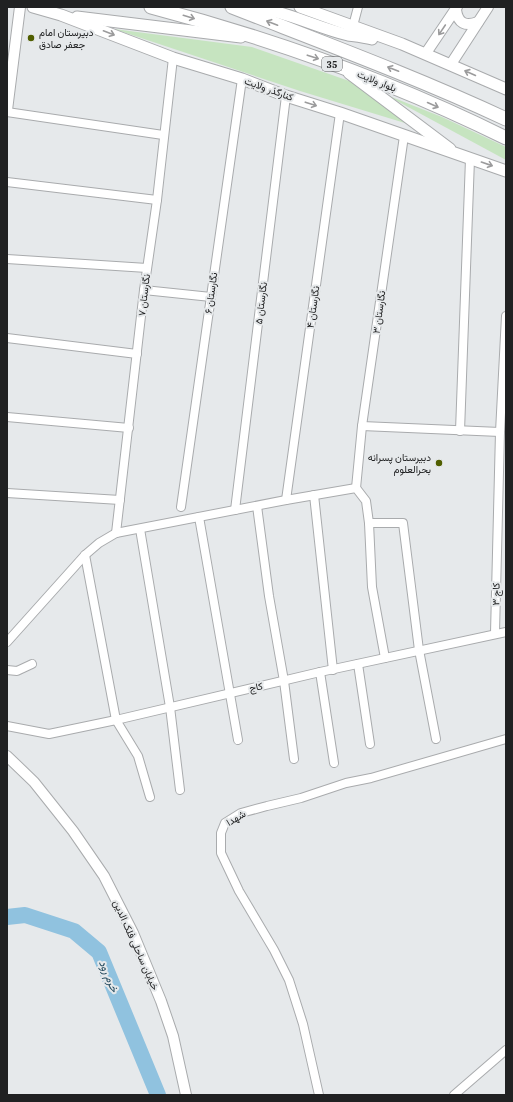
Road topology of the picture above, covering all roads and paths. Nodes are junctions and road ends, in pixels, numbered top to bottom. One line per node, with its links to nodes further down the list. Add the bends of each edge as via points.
1 (20, 7): 22 (street)
2 (33, 7): 10 (main road, کنارگذر ولایت)
3 (151, 7): 13 (main road, بلوار ولایت / 35, one-way to 13)
4 (232, 7): 24 (main road, بلوار ولایت / 35, one-way to 4, via 407,74)
5 (250, 7): 14 (main road, via 284,14 347,34)
6 (300, 7): 12 (main road)
7 (358, 7): 12 (street)
8 (488, 7): 11 (street)
9 (456, 8): 11 (street, via 457,18 463,23 470,25); 15 (street, one-way to 15)
10 (61, 14): 13 (main road); 16 (main road, کنارگذر ولایت, one-way to 16)
11 (478, 22): 17 (street)
12 (353, 26): 14 (main road)
13 (263, 40): 18 (main road, بلوار ولایت / 35, one-way to 18)
14 (402, 44): 15 (main road)
15 (426, 53): 17 (main road)
16 (173, 58): 19 (main road, کنارگذر ولایت); 25 (street, نگارستان ۷)
17 (451, 64): 20 (main road, one-way to 17)
18 (342, 67): 27 (main road, بلوار ولایت / 35, one-way to 27); 28 (main road)
19 (242, 79): 21 (main road, کنارگذر ولایت); 36 (street, نگارستان ۶)
20 (506, 89)
21 (286, 96): 23 (main road, کنارگذر ولایت, one-way to 23); 53 (street, نگارستان ۵)
22 (7, 111): 25 (street)
23 (340, 113): 26 (main road, کنارگذر ولایت); 50 (street, نگارستان ۴)
24 (506, 119)
25 (163, 135): 32 (street, نگارستان ۷)
26 (404, 136): 28 (main road, کنارگذر ولایت); 42 (street, نگارستان ۳)
27 (506, 138)
28 (457, 154): 29 (main road, کنارگذر ولایت)
29 (470, 159): 30 (main road, کنارگذر ولایت, one-way to 30); 44 (street)
30 (506, 171)
31 (7, 182): 32 (street)
32 (157, 200): 34 (street, نگارستان ۷)
33 (7, 259): 34 (street)
34 (147, 268): 35 (street, نگارستان ۷)
35 (144, 290): 36 (street); 39 (street, نگارستان ۷)
36 (211, 297): 52 (street, نگارستان ۶)
37 (506, 316): 40 (street, کاج ۳)
38 (7, 338): 39 (street)
39 (137, 354): 43 (street, نگارستان ۷)
40 (504, 394): 45 (street, کاج ۳)
41 (7, 416): 43 (street)
42 (362, 426): 44 (street); 46 (street, نگارستان ۳)
43 (129, 428): 49 (street, نگارستان ۷)
44 (460, 431): 45 (street)
45 (500, 432): 60 (street, کاج ۳)
46 (356, 488): 48 (street); 55 (street, via 366,502)
47 (7, 493): 49 (street)
48 (314, 495): 50 (street); 67 (street)
49 (120, 500): 57 (street, نگارستان ۷)
50 (286, 500): 51 (street)
51 (257, 506): 53 (street); 69 (street)
52 (181, 507)
53 (235, 510): 54 (street)
54 (199, 517): 56 (street); 70 (street)
55 (369, 524): 62 (street, via 403,523); 63 (street, via 372,587)
56 (140, 529): 57 (street); 71 (street)
57 (116, 534): 58 (street, via 99,542)
58 (85, 555): 61 (street); 72 (street)
59 (506, 632): 60 (street, کاج)
60 (495, 633): 62 (street, کاج)
61 (7, 642)
62 (419, 650): 63 (street, کاج); 74 (street)
63 (385, 658): 65 (street, کاج)
64 (32, 664): 66 (street, via 17,671)
65 (358, 664): 67 (street, کاج); 77 (street)
66 (7, 670)
67 (333, 670): 68 (street, کاج)
68 (320, 672): 69 (street, کاج); 80 (street)
69 (284, 681): 70 (street, کاج); 79 (street)
70 (229, 693): 71 (street, کاج); 76 (street)
71 (170, 707): 72 (street, کاج); 81 (street)
72 (116, 720): 73 (street, کاج, via 49,734); 82 (street, via 138,756)
73 (7, 726)
74 (436, 739)
75 (506, 739): 85 (street, شهدا, via 241,813 225,823 221,833 221,853 239,891 289,980 303,1024)
76 (238, 740)
77 (370, 744)
78 (7, 756): 84 (street, خیابان ساحلی فلک الدین, via 34,782 73,831 104,876 133,933 161,1001 173,1036)
79 (294, 759)
80 (334, 763)
81 (180, 790)
82 (150, 797)
83 (506, 1050): 86 (street)
84 (186, 1095)
85 (319, 1095)
86 (454, 1095)

